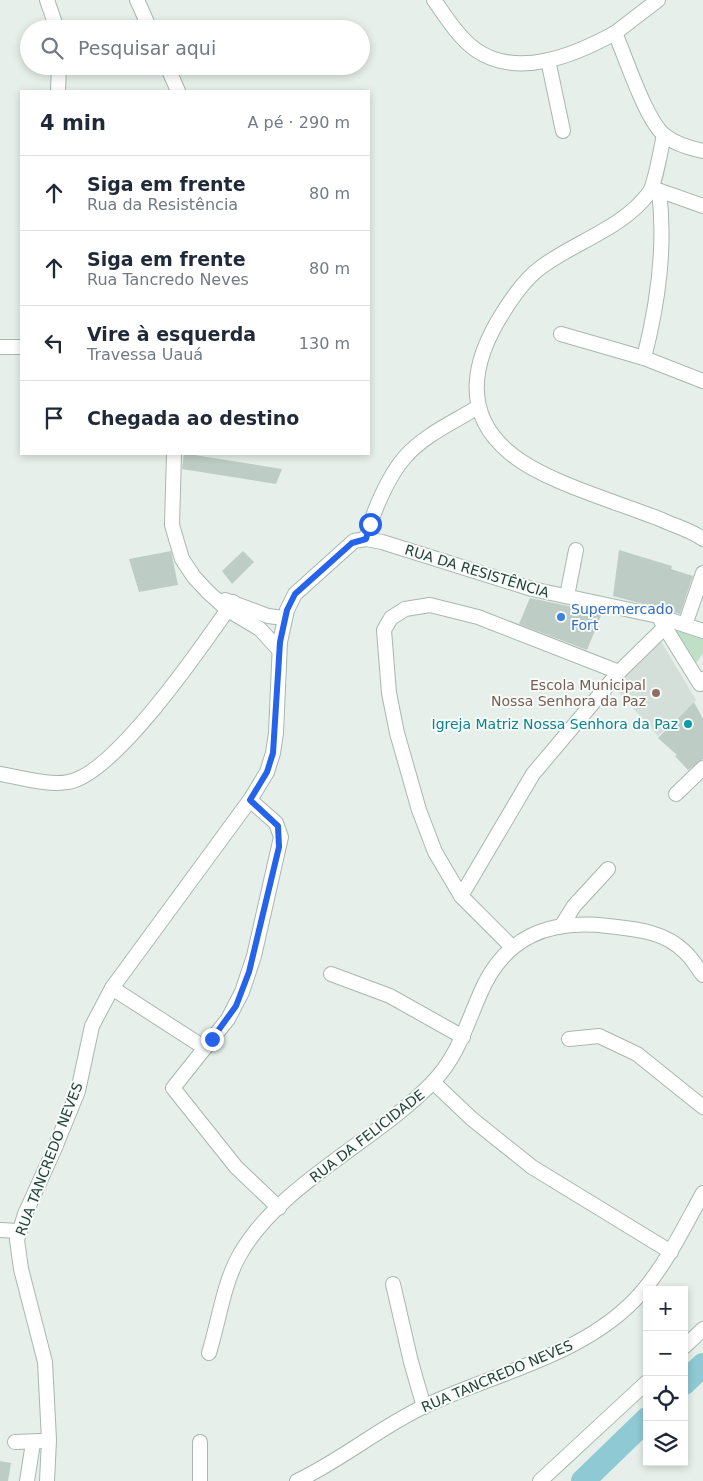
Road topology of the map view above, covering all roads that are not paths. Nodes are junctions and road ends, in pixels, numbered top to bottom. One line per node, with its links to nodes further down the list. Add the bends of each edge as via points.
1 (47, 0): 5 (street)
2 (137, 0): 6 (street)
3 (434, 0): 8 (street, via 464,38 485,56 514,63)
4 (658, 0): 7 (street)
5 (54, 20)
6 (146, 20)
7 (615, 33): 8 (street); 14 (street, via 649,115)
8 (549, 64): 13 (street)
9 (59, 75): 11 (street)
10 (171, 75): 12 (street)
11 (58, 90)
12 (178, 90)
13 (563, 132)
14 (664, 135): 15 (street); 16 (street)
15 (703, 151)
16 (655, 190): 17 (street); 21 (street, via 663,241 658,293); 23 (street, via 632,211 551,260 522,285 496,323 480,359 476,377)
17 (703, 206)
18 (561, 334): 21 (street)
19 (0, 347): 20 (street)
20 (20, 347)
21 (644, 358): 22 (street)
22 (703, 381)
23 (478, 407): 25 (street, via 497,439 521,462 539,472); 26 (street, via 420,443 405,457 376,510)
24 (174, 455): 30 (street, via 171,516 173,534 182,559 194,576)
25 (701, 534)
26 (366, 539): 29 (street, RUA DA RESISTÊNCIA, via 532,590); 31 (street, via 352,543 295,594)
27 (576, 550): 29 (street)
28 (703, 573): 33 (street)
29 (567, 596): 32 (street, RUA DA RESISTÊNCIA)
30 (230, 606): 31 (street); 35 (street, via 260,629); 39 (street, via 142,724 84,776 59,783)
31 (284, 618): 35 (street)
32 (662, 621): 33 (street, RUA DA RESISTÊNCIA); 36 (street); 37 (street)
33 (685, 625): 34 (street, RUA DA RESISTÊNCIA)
34 (703, 631)
35 (279, 650): 41 (street, RUA TANCREDO NEVES, via 273,753 267,772)
36 (619, 672): 43 (street, via 533,774); 43 (street, via 478,618 430,605 405,609 391,618 384,630 385,653 397,733 435,852)
37 (702, 685)
38 (703, 768): 40 (street)
39 (0, 774)
40 (676, 794)
41 (250, 800): 48 (street, RUA TANCREDO NEVES); 51 (street, via 278,826 279,847 254,956 242,992 228,1019)
42 (608, 869): 44 (street, via 574,906)
43 (461, 896): 45 (street)
44 (562, 925): 45 (street, RUA DA FELICIDADE, via 526,937); 47 (street, RUA DA FELICIDADE, via 591,924 653,933 670,940 685,952)
45 (512, 947): 49 (street, RUA DA FELICIDADE, via 481,990)
46 (331, 974): 49 (street, via 390,996)
47 (703, 976)
48 (112, 988): 51 (street); 57 (street, RUA TANCREDO NEVES, via 92,1026 78,1092)
49 (463, 1037): 52 (street, RUA DA FELICIDADE)
50 (569, 1039): 53 (street, via 598,1036 637,1054)
51 (205, 1048): 55 (street, via 174,1084 174,1091 236,1167)
52 (433, 1082): 55 (street, RUA DA FELICIDADE, via 385,1125); 58 (street, via 472,1119 532,1167)
53 (703, 1107)
54 (703, 1193): 58 (street, RUA TANCREDO NEVES)
55 (278, 1208): 62 (street, RUA DA FELICIDADE, via 239,1256 227,1286)
56 (0, 1230): 57 (street)
57 (19, 1232): 65 (street, RUA TANCREDO NEVES, via 19,1258 45,1362)
58 (671, 1252): 64 (street, RUA TANCREDO NEVES, via 641,1293 620,1314 592,1334 541,1359)
59 (393, 1284): 64 (street)
60 (703, 1329): 61 (street)
61 (688, 1343)
62 (209, 1353)
63 (643, 1386): 73 (street)
64 (424, 1407): 72 (street, RUA TANCREDO NEVES)
65 (49, 1440): 68 (street); 70 (street, RUA TANCREDO NEVES)
66 (15, 1442): 68 (street)
67 (200, 1442): 71 (street)
68 (32, 1443): 69 (street)
69 (27, 1481)
70 (47, 1481)
71 (200, 1481)
72 (297, 1481)
73 (540, 1481)

